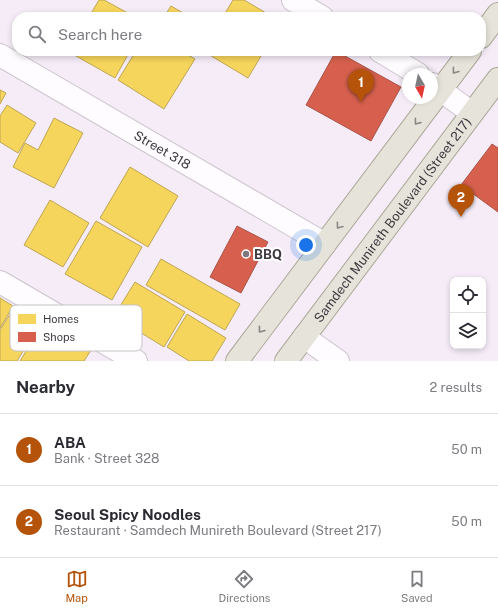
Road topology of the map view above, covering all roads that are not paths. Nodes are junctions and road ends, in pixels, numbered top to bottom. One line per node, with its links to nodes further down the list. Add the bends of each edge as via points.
1 (293, 0): 2 (street)
2 (313, 12)
3 (498, 14): 4 (main road)
4 (486, 30)
5 (0, 55): 14 (street, Street 318)
6 (388, 56): 8 (street)
7 (465, 56): 10 (main road, one-way to 10)
8 (408, 68)
9 (498, 79): 13 (main road, Samdech Munireth Boulevard (Street 217))
10 (438, 85)
11 (438, 88): 13 (street)
12 (424, 104): 14 (main road, one-way to 14)
13 (472, 114): 17 (main road, Samdech Munireth Boulevard (Street 217))
14 (325, 244): 20 (main road, one-way to 20)
15 (0, 282): 16 (street)
16 (40, 305)
17 (304, 337): 21 (main road, Samdech Munireth Boulevard (Street 217)); 22 (street)
18 (119, 351): 19 (street)
19 (136, 361)
20 (237, 361)
21 (286, 361)
22 (338, 361)

